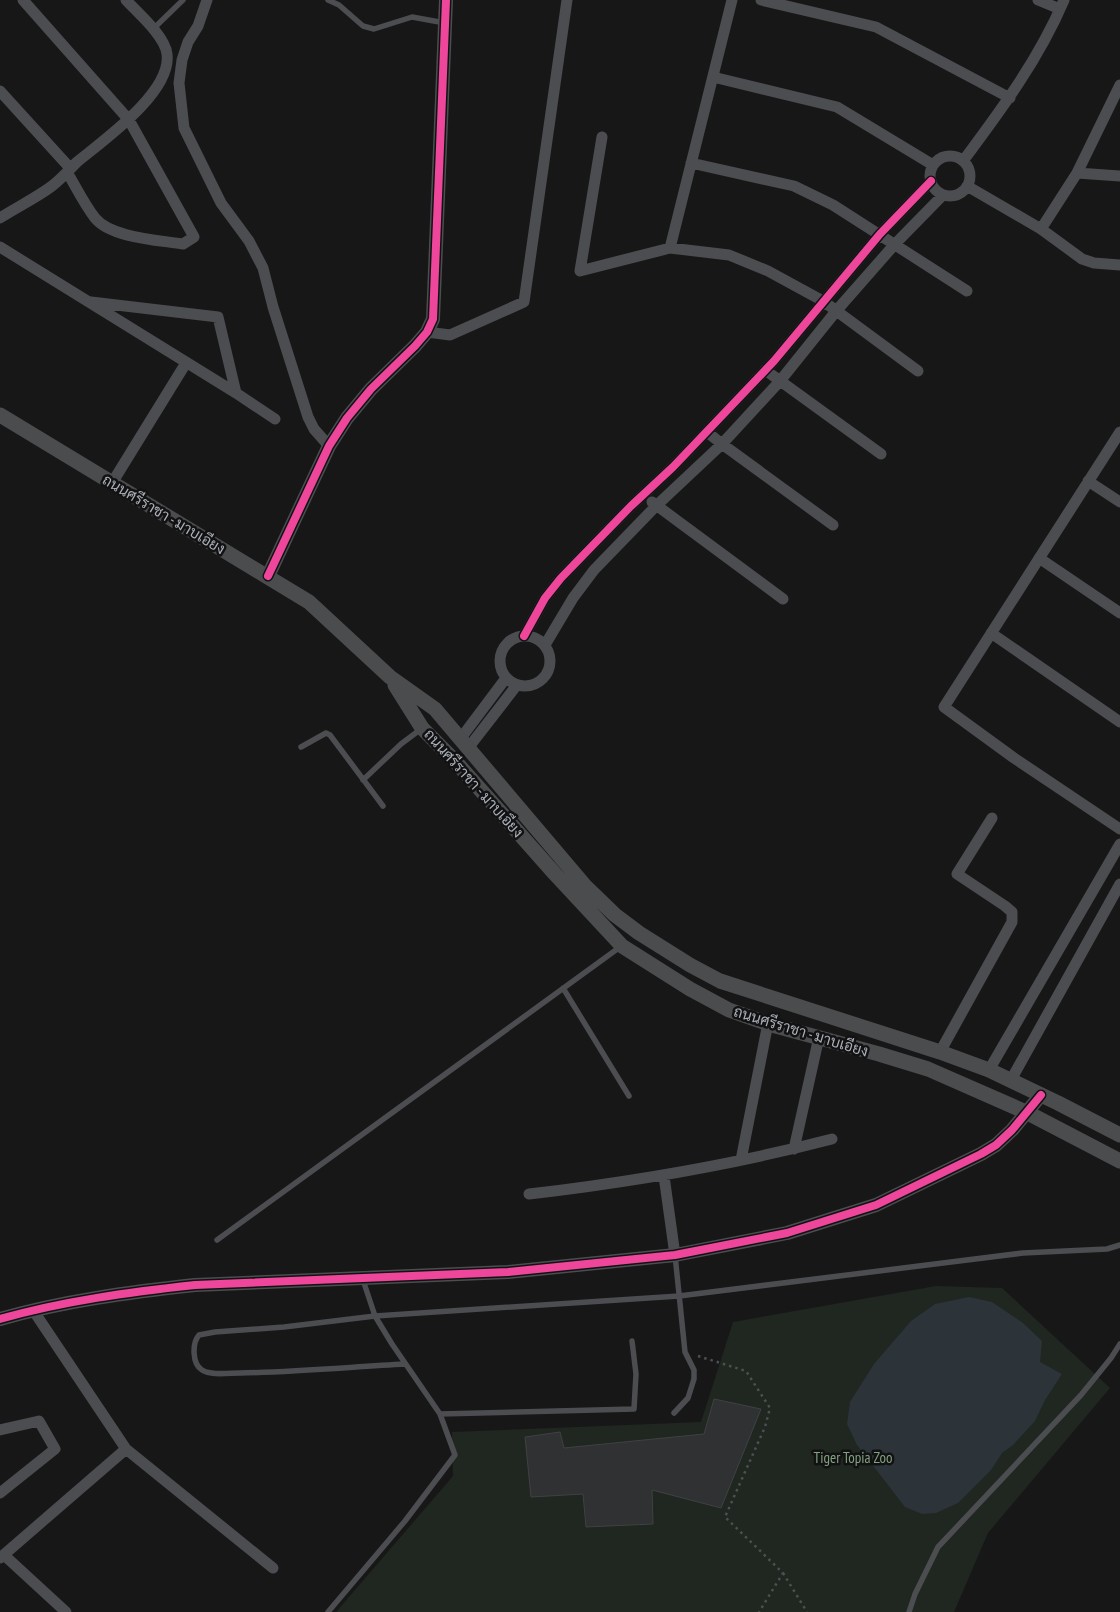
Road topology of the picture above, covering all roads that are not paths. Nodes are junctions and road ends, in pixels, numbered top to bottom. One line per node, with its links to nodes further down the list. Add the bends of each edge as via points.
1 (23, 0): 18 (street)
2 (126, 0): 13 (street)
3 (183, 0): 13 (lane)
4 (207, 0): 51 (street, via 182,60 179,83 184,128 221,203 249,241 263,268 308,417)
5 (328, 0): 12 (lane, via 339,5 363,26 374,29 412,16)
6 (446, 0): 12 (street)
7 (568, 0): 40 (street, via 524,302 450,335)
8 (732, 0): 14 (street)
9 (761, 0): 17 (street, via 876,28)
10 (1038, 0): 11 (street)
11 (1062, 4): 17 (street, via 1037,55)
12 (445, 23): 40 (street, via 433,318)
13 (152, 30): 18 (street, via 165,44 166,68 160,82)
14 (713, 77): 21 (street); 22 (street, via 837,107)
15 (1120, 87): 24 (street)
16 (0, 91): 23 (street)
17 (1010, 98): 20 (street)
18 (129, 120): 23 (street); 23 (street, via 194,237 183,244 110,229 96,220)
19 (602, 137): 34 (street, via 580,271)
20 (963, 161): 22 (street, via 950,156); 27 (street, via 969,170)
21 (691, 162): 31 (street, via 794,186); 34 (street)
22 (934, 165): 26 (street)
23 (69, 170): 29 (street, via 53,185)
24 (1077, 173): 25 (street); 30 (street)
25 (1120, 176)
26 (931, 181): 28 (street, via 933,187); 31 (street)
27 (967, 186): 28 (street, via 957,194); 30 (street)
28 (944, 195): 32 (street)
29 (0, 218)
30 (1041, 229): 35 (street, via 1082,259)
31 (880, 234): 32 (street); 37 (street)
32 (895, 244): 36 (street); 39 (street)
33 (0, 248): 38 (street)
34 (670, 248): 37 (street, via 729,255)
35 (1120, 264)
36 (967, 291)
37 (823, 300): 39 (street); 42 (street)
38 (87, 301): 41 (street); 45 (street, via 218,317)
39 (837, 310): 43 (street); 44 (street)
40 (427, 332): 51 (street, via 346,418)
41 (186, 363): 45 (street); 54 (street)
42 (765, 370): 44 (street); 48 (street)
43 (918, 372)
44 (780, 381): 50 (street); 52 (street)
45 (236, 393): 47 (street)
46 (0, 416): 54 (main road, ถนนศรีราชา - มาบเอียง)
47 (275, 419)
48 (707, 432): 50 (street); 55 (street)
49 (1120, 432): 53 (street)
50 (722, 444): 57 (street); 58 (street)
51 (329, 446): 60 (street)
52 (881, 454)
53 (1088, 481): 56 (street); 59 (street)
54 (112, 483): 60 (main road, ถนนศรีราชา - มาบเอียง)
55 (642, 495): 57 (street); 61 (street)
56 (1120, 502)
57 (656, 506): 62 (street, via 594,570); 63 (street)
58 (833, 525)
59 (1039, 558): 64 (street); 65 (street)
60 (268, 576): 68 (main road, ถนนศรีราชา - มาบเอียง, via 309,602)
61 (554, 587): 62 (street); 66 (street)
62 (572, 598): 67 (street)
63 (783, 599)
64 (1120, 613)
65 (991, 633): 71 (street); 79 (street, via 944,707)
66 (524, 636): 67 (street); 69 (street, via 509,641 500,655 501,670)
67 (545, 645): 70 (street, via 550,659 547,674 536,684)
68 (390, 677): 72 (main road, ถนนศรีราชา - มาบเอียง); 73 (main road, ถนนศรีราชา - มาบเอียง, via 435,709)
69 (506, 678): 70 (street); 73 (street)
70 (517, 685): 73 (street)
71 (1120, 722)
72 (422, 728): 75 (main road, ถนนศรีราชา - มาบเอียง); 76 (lane)
73 (465, 742): 75 (main road); 86 (main road, ถนนศรีราชา - มาบเอียง, via 586,887 639,933 720,981)
74 (301, 747): 76 (lane, via 328,733)
75 (451, 757): 82 (main road, ถนนศรีราชา - มาบเอียง)
76 (363, 780): 77 (lane)
77 (382, 806)
78 (992, 818): 86 (street, via 957,874 1012,912 1012,922)
79 (1120, 829)
80 (1120, 844): 87 (street)
81 (1120, 884): 88 (street)
82 (622, 946): 83 (lane); 84 (main road, ถนนศรีราชา - มาบเอียง, via 729,1010)
83 (563, 988): 90 (lane); 99 (lane)
84 (768, 1023): 85 (main road, ถนนศรีราชา - มาบเอียง); 95 (street)
85 (818, 1037): 91 (main road, ถนนศรีราชา - มาบเอียง, via 928,1070); 94 (street)
86 (940, 1052): 87 (main road, ถนนศรีราชา - มาบเอียง)
87 (989, 1070): 88 (main road, ถนนศรีราชา - มาบเอียง)
88 (1011, 1080): 89 (main road, ถนนศรีราชา - มาบเอียง)
89 (1041, 1094): 91 (street); 92 (main road, ถนนศรีราชา - มาบเอียง)
90 (630, 1096)
91 (1026, 1112): 96 (main road, ถนนศรีราชา - มาบเอียง); 101 (street, via 996,1145 876,1204 787,1233)
92 (1120, 1135)
93 (832, 1139): 94 (street)
94 (794, 1149): 95 (street)
95 (741, 1160): 97 (street)
96 (1120, 1161)
97 (664, 1176): 98 (street); 101 (street)
98 (529, 1194)
99 (217, 1240)
100 (1120, 1245): 103 (lane, via 1107,1249 1023,1253)
101 (675, 1255): 102 (street, via 508,1272); 103 (lane)
102 (363, 1280): 104 (street, via 195,1285); 105 (lane)
103 (679, 1296): 105 (lane); 110 (lane, via 685,1352 694,1370 694,1379 688,1398)
104 (33, 1310): 106 (street); 113 (street)
105 (375, 1316): 109 (lane); 109 (lane, via 204,1333 196,1340 195,1361 201,1370 214,1373)
106 (0, 1319)
107 (632, 1341): 111 (lane, via 636,1374 634,1409)
108 (1120, 1344): 119 (lane, via 1081,1395 938,1547)
109 (405, 1364): 111 (lane)
110 (674, 1413)
111 (440, 1414): 118 (lane, via 455,1455 405,1521)
112 (0, 1430): 114 (street, via 39,1421 55,1449)
113 (126, 1449): 115 (street); 116 (street)
114 (0, 1493)
115 (2, 1556): 117 (street)
116 (273, 1568)
117 (66, 1612)
118 (328, 1612)
119 (908, 1612)

